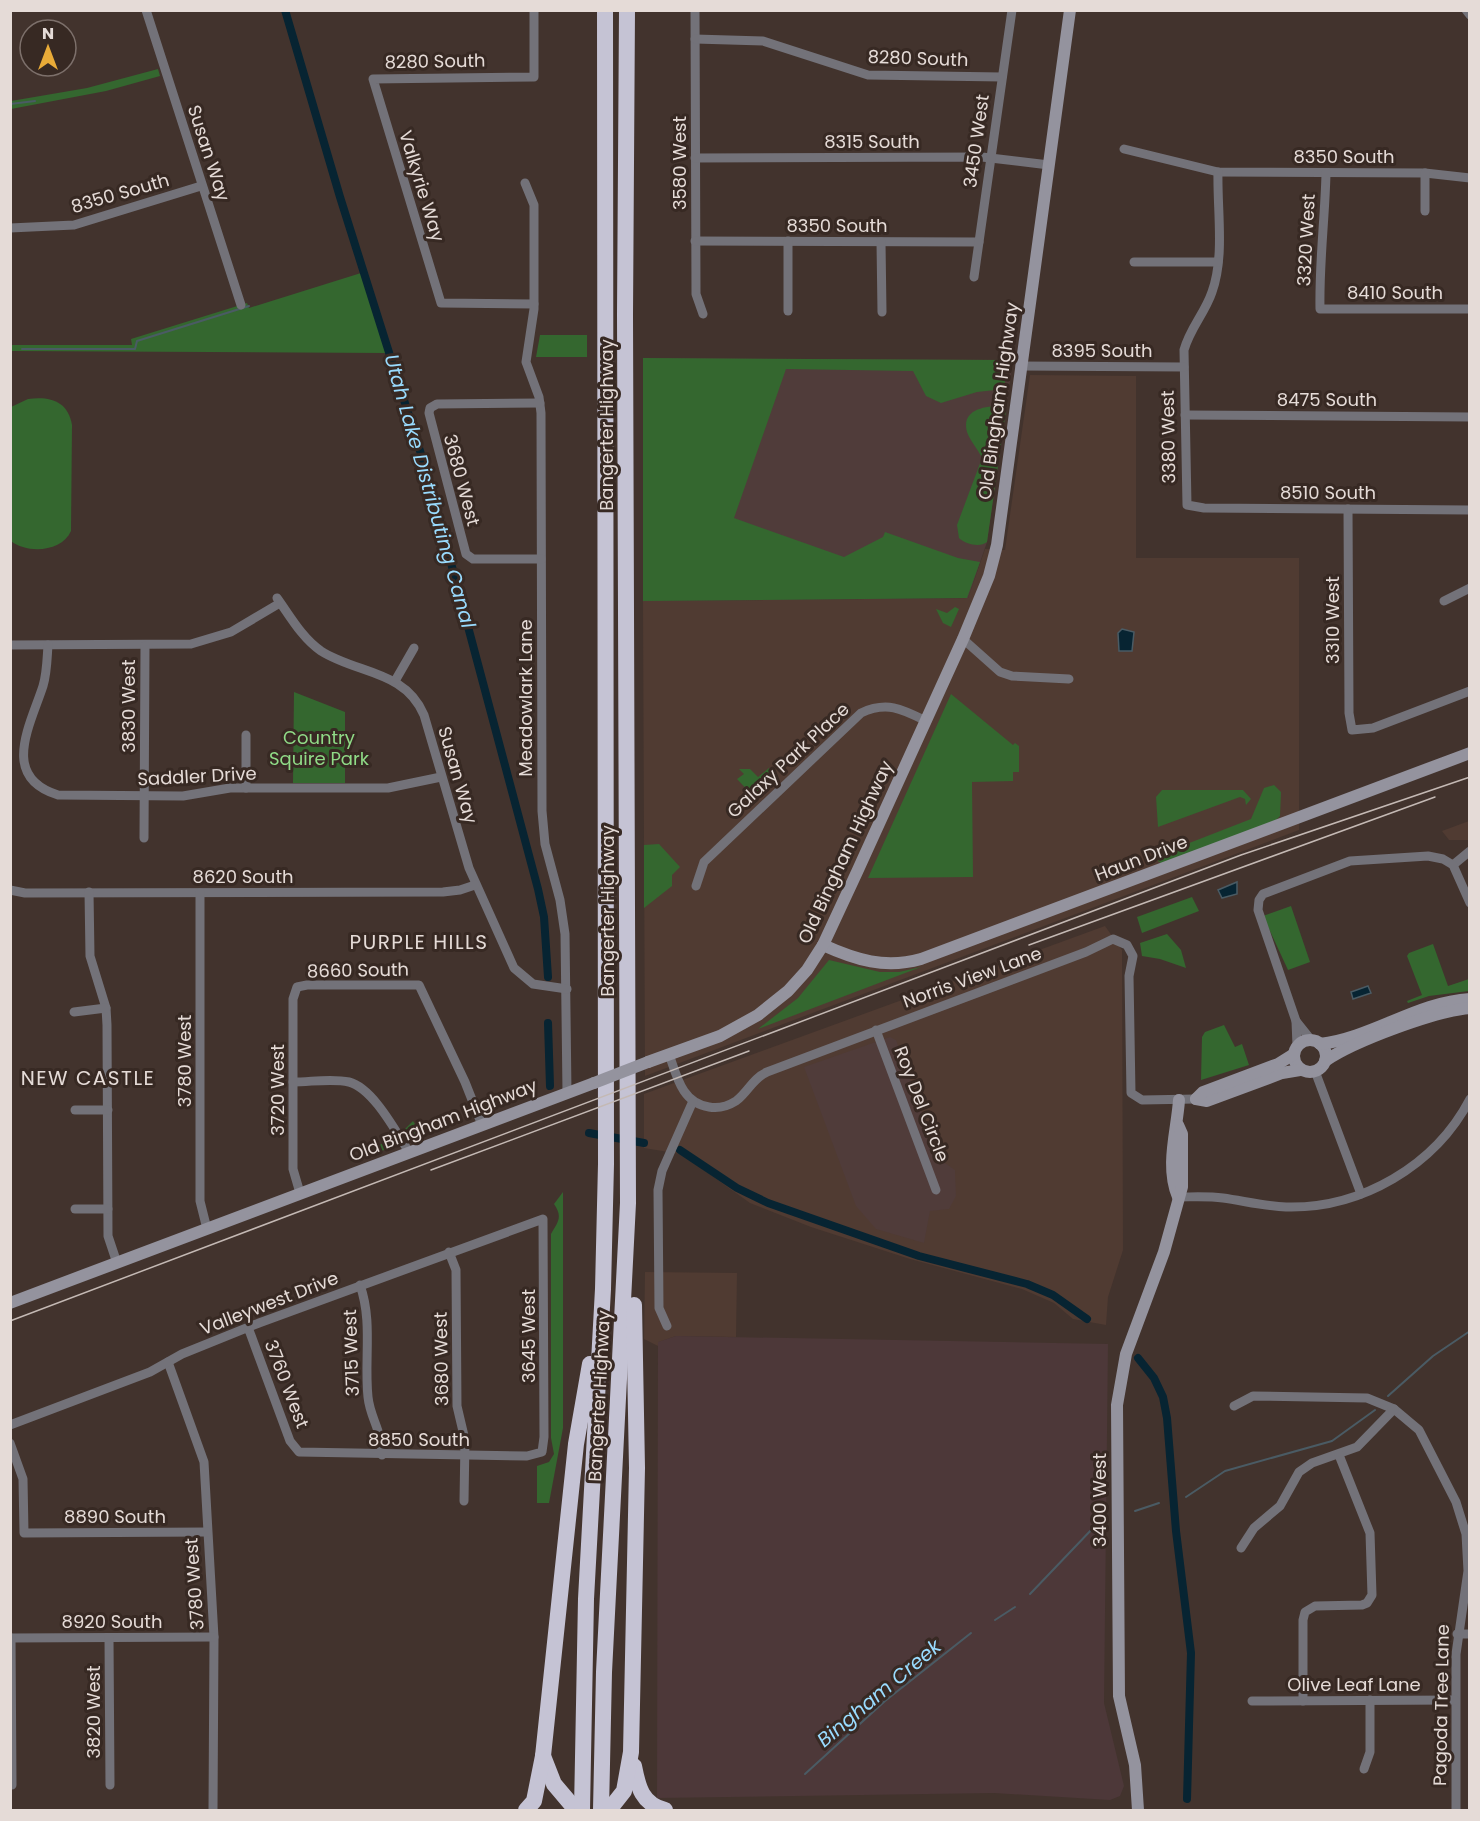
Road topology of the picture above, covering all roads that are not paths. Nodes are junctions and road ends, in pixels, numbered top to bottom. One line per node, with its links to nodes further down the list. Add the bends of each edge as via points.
1 (146, 10): 22 (street, Susan Way)
2 (534, 10): 12 (street, 8280 South, via 534,77)
3 (604, 10): 110 (highway, Bangerter Highway)
4 (627, 10): 105 (highway, Bangerter Highway)
5 (695, 10): 10 (street, 3580 West)
6 (1012, 10): 11 (street, 3450 West)
7 (1070, 10): 16 (street, Old Bingham Highway)
8 (1466, 10): 9 (street)
9 (1470, 15)
10 (695, 39): 11 (street, 8280 South, via 763,41 868,75); 14 (street, 3580 West)
11 (1002, 76): 15 (street, 3450 West)
12 (373, 79): 32 (street, Valkyrie Way, via 441,303)
13 (1124, 149): 17 (street, 8350 South)
14 (696, 158): 15 (street, 8315 South); 25 (street, 3580 West)
15 (990, 158): 16 (street, 8315 South); 28 (street, 3450 West)
16 (1049, 165): 39 (street, Old Bingham Highway)
17 (1218, 172): 19 (street, 8350 South); 30 (street, 3380 West)
18 (1425, 172): 19 (street, 8350 South); 20 (street, 8350 South); 23 (street)
19 (1326, 173): 34 (street, 3320 West)
20 (1470, 178)
21 (525, 183): 32 (street, Meadowlark Lane, via 534,205)
22 (201, 186): 24 (street, 8350 South, via 74,225); 33 (street, Susan Way)
23 (1425, 211)
24 (10, 228)
25 (696, 241): 26 (street, 8350 South); 38 (street, 3580 West, via 696,294)
26 (788, 241): 27 (street, 8350 South); 36 (street)
27 (882, 242): 28 (street, 8350 South); 37 (street)
28 (979, 242): 31 (street, 3450 West)
29 (1134, 262): 30 (street)
30 (1218, 262): 40 (street, 3380 West, via 1213,292 1187,337)
31 (974, 277)
32 (534, 303): 41 (street, Meadowlark Lane, via 526,362)
33 (241, 305)
34 (1320, 309): 35 (street, 8410 South)
35 (1470, 309)
36 (788, 311)
37 (882, 312)
38 (703, 314)
39 (1020, 366): 40 (street, 8395 South); 50 (street, Old Bingham Highway, via 997,546)
40 (1184, 367): 42 (street, 3380 West)
41 (540, 403): 47 (street, Meadowlark Lane); 47 (street, 3680 West, via 437,404 429,413 463,548 470,558)
42 (1185, 415): 43 (street, 8475 South); 44 (street, 3380 West)
43 (1470, 417)
44 (1187, 506): 45 (street, 8510 South)
45 (1348, 508): 46 (street, 8510 South); 57 (street, 3310 West, via 1352,730 1373,728)
46 (1470, 510)
47 (541, 559): 75 (street, Meadowlark Lane, via 542,822 563,912)
48 (1470, 588): 49 (street)
49 (1444, 601)
50 (963, 639): 55 (street, via 1000,672); 58 (street, Old Bingham Highway)
51 (10, 645): 52 (street)
52 (48, 645): 53 (street); 63 (street, Saddler Drive, via 43,685 19,742 22,770 39,789 58,795)
53 (145, 646): 56 (street, Susan Way, via 205,642 231,632 279,600 303,635 321,651); 63 (street, 3830 West)
54 (414, 648): 56 (street)
55 (1069, 679)
56 (395, 681): 61 (street, Susan Way, via 421,708)
57 (1470, 691)
58 (926, 721): 68 (street, Galaxy Park Place, via 886,705 861,713 704,862); 73 (street, Old Bingham Highway)
59 (246, 735): 62 (street)
60 (1470, 753): 73 (street, Haun Drive, via 921,959 871,963)
61 (441, 777): 62 (street, Saddler Drive, via 388,788); 67 (street, Susan Way)
62 (246, 788): 63 (street, Saddler Drive, via 183,796)
63 (144, 796): 64 (street, 3830 West)
64 (144, 838)
65 (1470, 850): 66 (street)
66 (1453, 865): 72 (street); 80 (street, via 1434,857 1357,860 1263,894 1258,903 1259,915)
67 (476, 885): 71 (street, 8620 South, via 454,891); 75 (street, Susan Way, via 519,974 542,987)
68 (696, 886)
69 (10, 890): 70 (street, 8620 South)
70 (89, 892): 71 (street, 8620 South); 77 (street, via 90,957)
71 (200, 893): 106 (street, 3780 West, via 200,1201)
72 (1470, 903)
73 (823, 945): 84 (street, Old Bingham Highway, via 794,984 758,1016 720,1036)
74 (297, 987): 88 (street, 3720 West, via 293,999); 96 (street, 8660 South, via 419,986)
75 (567, 989): 89 (street, Meadowlark Lane)
76 (1470, 999): 82 (street, via 1439,1004 1340,1040)
77 (106, 1008): 79 (street); 95 (street)
78 (1470, 1008): 85 (street, via 1430,1017)
79 (74, 1012)
80 (1296, 1021): 82 (street); 83 (street)
81 (876, 1030): 92 (street, Norris View Lane, via 1086,952 1106,941 1119,940 1133,956 1129,976 1129,1072 1133,1095 1142,1100); 93 (street, Norris View Lane, via 763,1074 728,1106 713,1108); 98 (street, Roy Del Circle)
82 (1316, 1042): 83 (street); 85 (street)
83 (1295, 1050): 86 (street, via 1295,1063); 90 (street, via 1278,1064 1203,1092)
84 (669, 1054): 89 (street, Old Bingham Highway, bridge); 93 (street, via 682,1089)
85 (1325, 1060): 87 (street)
86 (1300, 1070): 87 (street); 90 (street, via 1207,1101)
87 (1316, 1071): 100 (street)
88 (293, 1082): 97 (street, via 339,1081 361,1087); 99 (street, 3720 West, via 294,1174)
89 (567, 1092): 96 (street, Old Bingham Highway)
90 (1196, 1099): 92 (street)
91 (1470, 1099): 100 (street, via 1446,1134 1424,1156 1397,1177)
92 (1179, 1100): 101 (street, 3400 West, via 1178,1125 1173,1134 1173,1186)
93 (693, 1101): 112 (street, via 658,1190 658,1308)
94 (75, 1110): 95 (street)
95 (108, 1110): 103 (street)
96 (482, 1125): 97 (street, Old Bingham Highway)
97 (409, 1152): 99 (street, Old Bingham Highway)
98 (936, 1190)
99 (300, 1193): 106 (street, Old Bingham Highway)
100 (1361, 1194): 101 (street, via 1289,1207 1223,1198)
101 (1178, 1197): 149 (street, 3400 West, via 1164,1252 1126,1354 1117,1405 1119,1688 1135,1765)
102 (75, 1209): 103 (street)
103 (108, 1209): 108 (street, via 110,1245)
104 (543, 1219): 107 (street, Valleywest Drive); 120 (street, 3645 West)
105 (627, 1225): 137 (highway, via 633,1244 637,1468); 146 (highway, Bangerter Highway, via 604,1672)
106 (207, 1229): 108 (street, Old Bingham Highway)
107 (449, 1252): 109 (street, Valleywest Drive); 122 (street, 3680 West, via 456,1270 457,1406)
108 (117, 1263): 111 (street, Old Bingham Highway)
109 (360, 1286): 113 (street, Valleywest Drive); 121 (street, 3715 West, via 367,1307 369,1404 380,1431)
110 (603, 1289): 138 (highway, via 576,1444); 145 (highway, Bangerter Highway, via 586,1599)
111 (10, 1303)
112 (667, 1326)
113 (249, 1330): 114 (street, Valleywest Drive); 119 (street, 3760 West)
114 (168, 1362): 117 (street, Valleywest Drive); 125 (street, 3780 West, via 204,1462)
115 (1234, 1406): 116 (street, Pagoda Tree Lane, via 1254,1396 1357,1397 1378,1400)
116 (1394, 1409): 123 (street, via 1364,1442); 127 (street, Pagoda Tree Lane, via 1419,1430 1442,1472 1459,1509)
117 (10, 1425)
118 (10, 1443): 125 (street, 8890 South, via 23,1479 24,1533)
119 (296, 1449): 121 (street, 8850 South, via 309,1454)
120 (542, 1452): 122 (street, 8850 South, via 527,1456)
121 (382, 1455): 122 (street, 8850 South)
122 (465, 1455): 124 (street, 3680 West)
123 (1339, 1455): 126 (street, via 1312,1463 1299,1472 1280,1506 1254,1528); 136 (street, via 1370,1533 1372,1592 1362,1605 1315,1606 1305,1612)
124 (464, 1501)
125 (207, 1532): 130 (street, 3780 West)
126 (1241, 1548)
127 (1469, 1558): 128 (street, Pagoda Tree Lane)
128 (1457, 1634): 129 (street); 134 (street, Pagoda Tree Lane)
129 (1470, 1634)
130 (214, 1637): 132 (street, 8920 South); 142 (street, 3780 West)
131 (11, 1638): 132 (street, 8920 South); 140 (street)
132 (109, 1638): 141 (street, 3820 West)
133 (1370, 1700): 134 (street, Olive Leaf Lane); 136 (street, Olive Leaf Lane); 139 (street, via 1370,1749)
134 (1455, 1700): 150 (street, Pagoda Tree Lane)
135 (1252, 1701): 136 (street, Olive Leaf Lane)
136 (1303, 1701)
137 (631, 1752): 147 (highway, via 624,1791); 148 (highway, via 641,1794 653,1806)
138 (543, 1756): 143 (highway, via 534,1801); 144 (highway, via 554,1784)
139 (1364, 1769)
140 (12, 1785)
141 (110, 1785)
142 (213, 1810)
143 (526, 1810)
144 (576, 1810)
145 (582, 1810)
146 (601, 1810)
147 (609, 1810)
148 (665, 1810)
149 (1138, 1810)
150 (1456, 1810)

